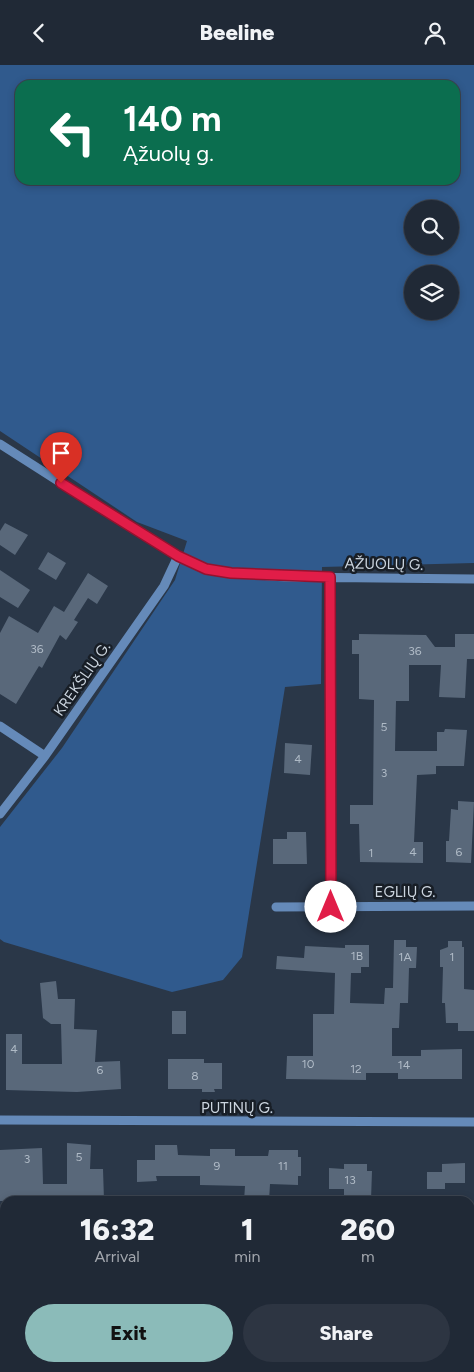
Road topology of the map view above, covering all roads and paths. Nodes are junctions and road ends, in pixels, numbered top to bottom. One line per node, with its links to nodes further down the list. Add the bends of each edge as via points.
1 (0, 444): 2 (street, ĄŽUOLŲ G.)
2 (178, 556): 3 (street, ĄŽUOLŲ G., via 206,569 231,573); 6 (street, KREKŠLIŲ G., via 164,586)
3 (330, 577): 4 (street, ĄŽUOLŲ G.); 10 (street)
4 (474, 579)
5 (0, 727): 6 (street)
6 (45, 755): 7 (street, KREKŠLIŲ G.)
7 (0, 814)
8 (474, 906): 10 (street, EGLIŲ G.)
9 (276, 907): 10 (street, EGLIŲ G.)
10 (331, 907)
11 (0, 1120): 12 (street, PUTINŲ G.)
12 (474, 1122)

